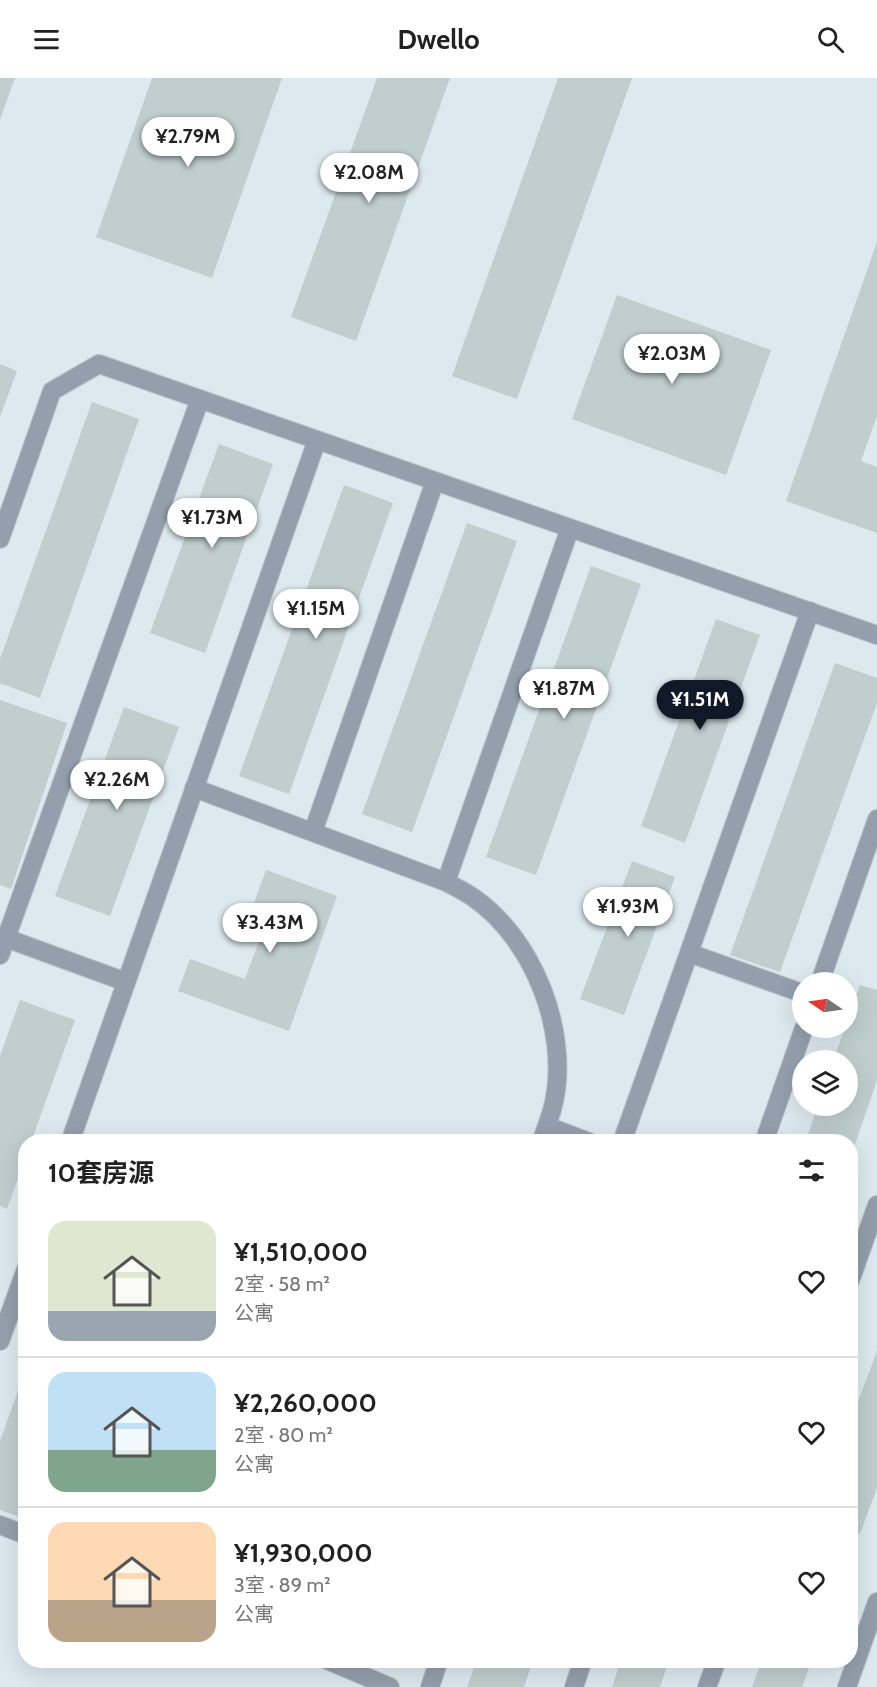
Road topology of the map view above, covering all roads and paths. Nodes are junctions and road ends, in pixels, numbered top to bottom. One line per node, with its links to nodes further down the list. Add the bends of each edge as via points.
1 (200, 399): 2 (street); 5 (street, via 99,364 52,391); 12 (street)
2 (317, 440): 3 (street); 8 (street)
3 (435, 481): 4 (street); 10 (street)
4 (570, 528): 6 (street); 11 (street)
5 (0, 539)
6 (810, 611): 7 (street); 13 (street)
7 (877, 635)
8 (194, 789): 10 (street); 15 (street)
9 (877, 819): 14 (street)
10 (313, 832): 11 (street)
11 (446, 882): 19 (street, via 474,898 500,921 527,955 543,992 554,1031 557,1069 554,1101)
12 (2, 943): 15 (street)
13 (689, 952): 16 (street); 20 (street)
14 (823, 972)
15 (126, 982): 18 (street)
16 (792, 989)
17 (800, 1038): 21 (street)
18 (73, 1134)
19 (544, 1134)
20 (625, 1134)
21 (767, 1134)
22 (877, 1205): 23 (street)
23 (864, 1238): 24 (street)
24 (858, 1256)
25 (18, 1291): 26 (street)
26 (0, 1341)
27 (0, 1525): 28 (street)
28 (18, 1532)
29 (877, 1602): 30 (street)
30 (858, 1656)
31 (346, 1668): 36 (street)
32 (436, 1668): 37 (street)
33 (580, 1668): 38 (street)
34 (714, 1668): 39 (street)
35 (854, 1668): 40 (street)
36 (390, 1687)
37 (430, 1687)
38 (574, 1687)
39 (707, 1687)
40 (847, 1687)

